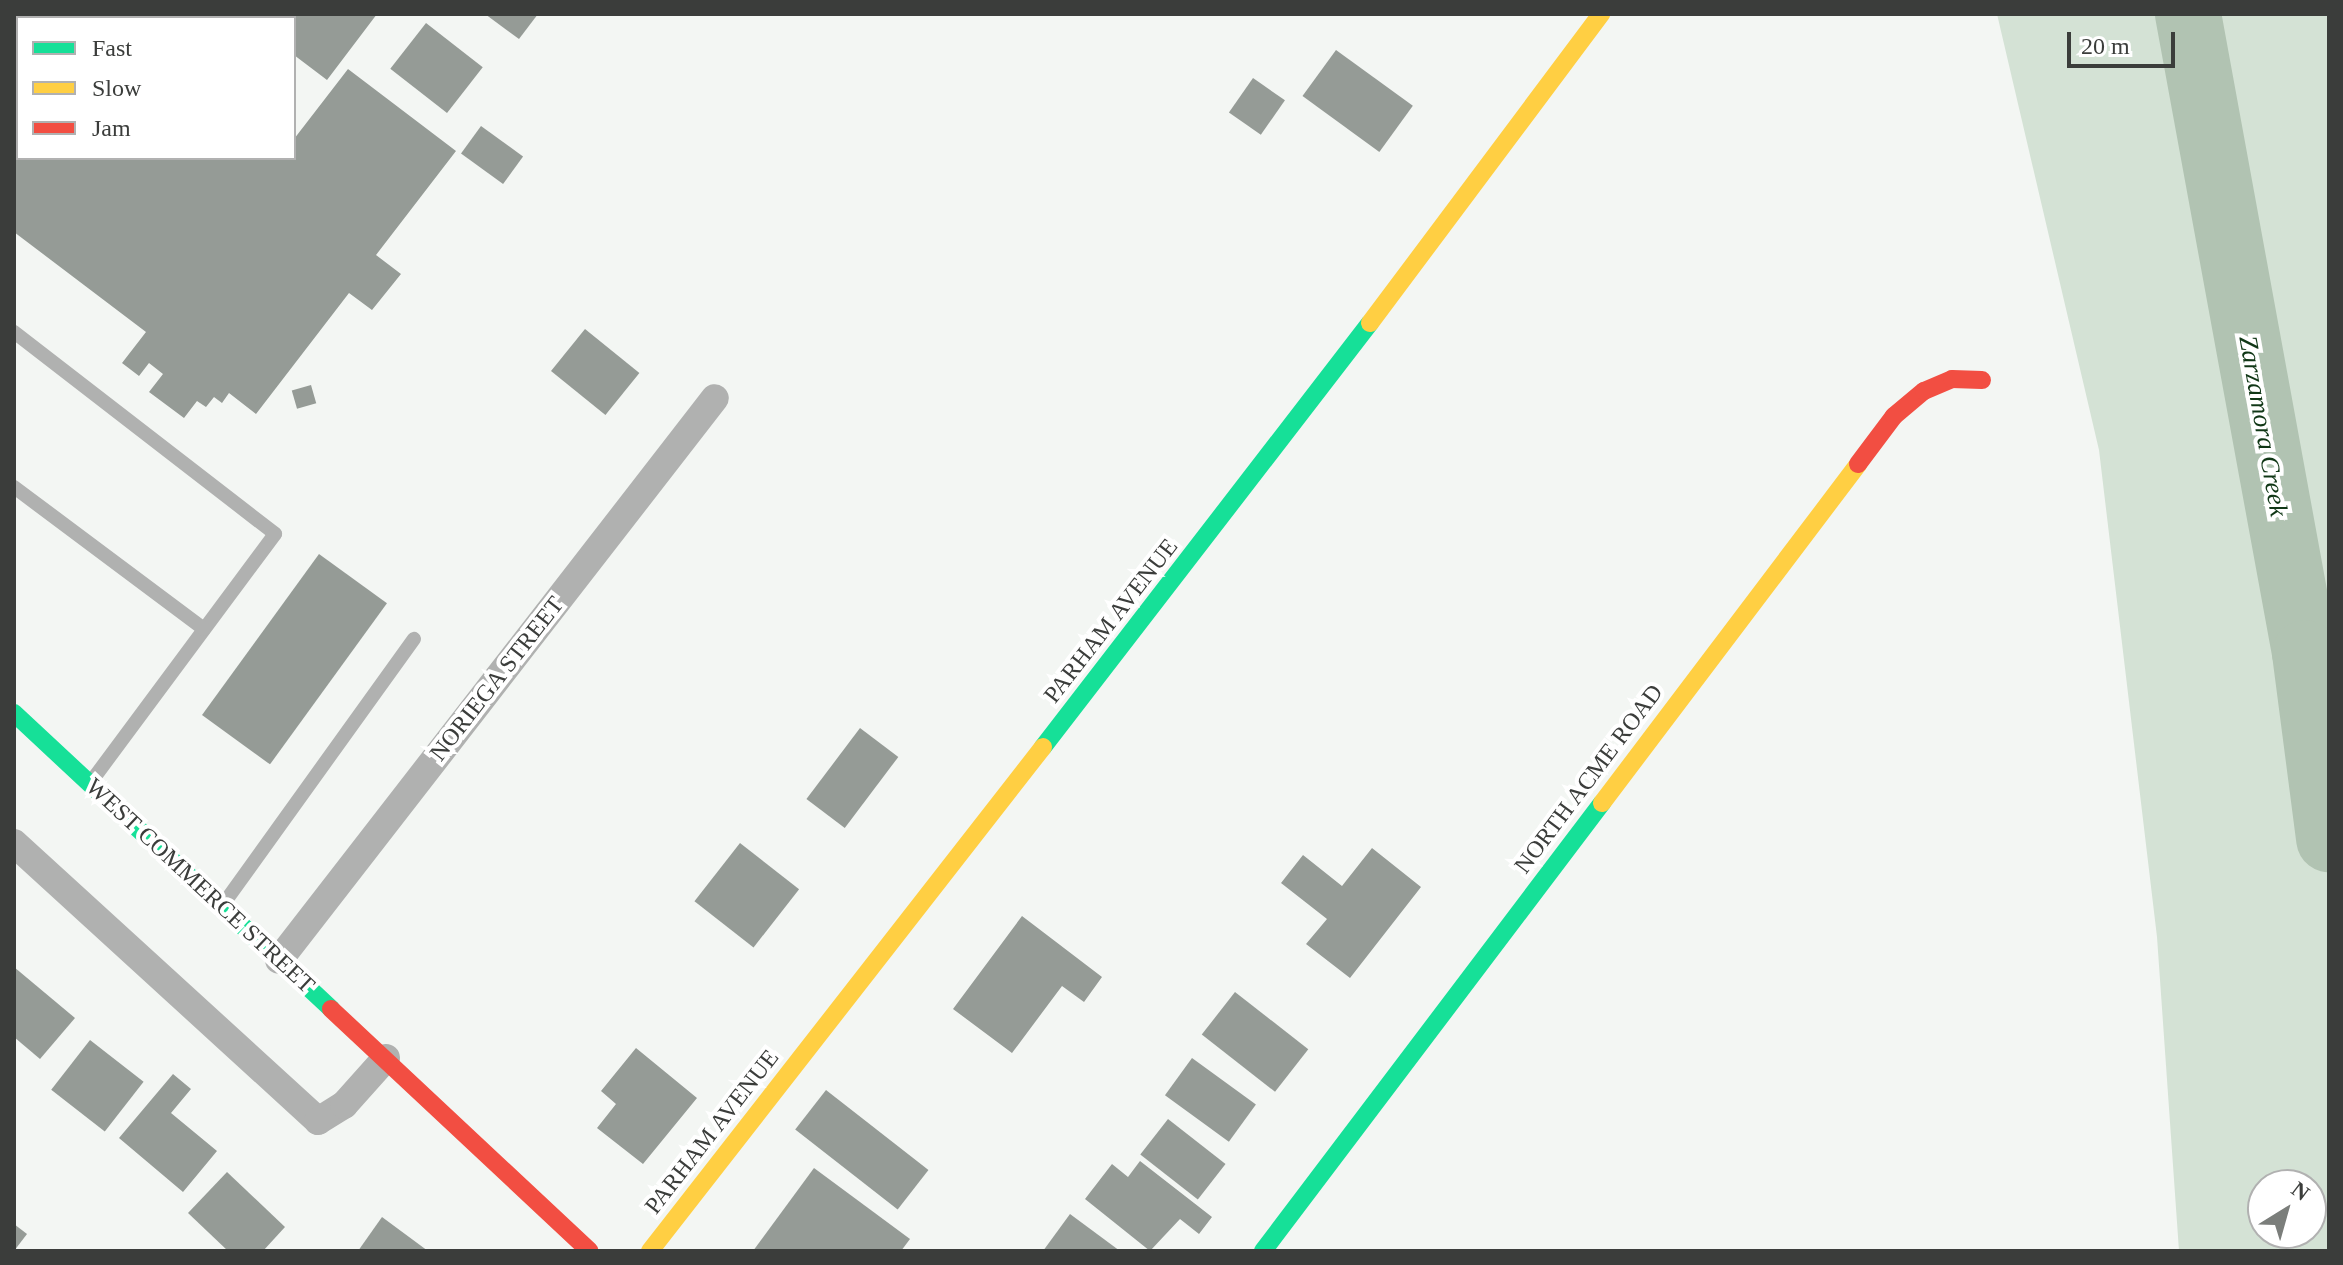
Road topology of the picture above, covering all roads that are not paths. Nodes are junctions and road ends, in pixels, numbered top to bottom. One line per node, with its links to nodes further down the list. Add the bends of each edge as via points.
1 (1601, 14): 15 (street, PARHAM AVENUE, via 1248,485)
2 (14, 332): 6 (lane, via 275,534)
3 (1982, 380): 16 (street, NORTH ACME ROAD, via 1952,379 1924,391 1894,416)
4 (715, 398): 12 (street, NORIEGA STREET)
5 (14, 487): 6 (lane)
6 (204, 629): 9 (lane)
7 (414, 639): 11 (lane)
8 (14, 713): 9 (street, WEST COMMERCE STREET)
9 (90, 784): 11 (street, WEST COMMERCE STREET)
10 (14, 843): 13 (street, via 318,1121 344,1105)
11 (222, 906): 12 (street, WEST COMMERCE STREET)
12 (279, 960): 13 (street, WEST COMMERCE STREET)
13 (386, 1058): 14 (street, WEST COMMERCE STREET)
14 (578, 1247)
15 (650, 1251)
16 (1263, 1251)

